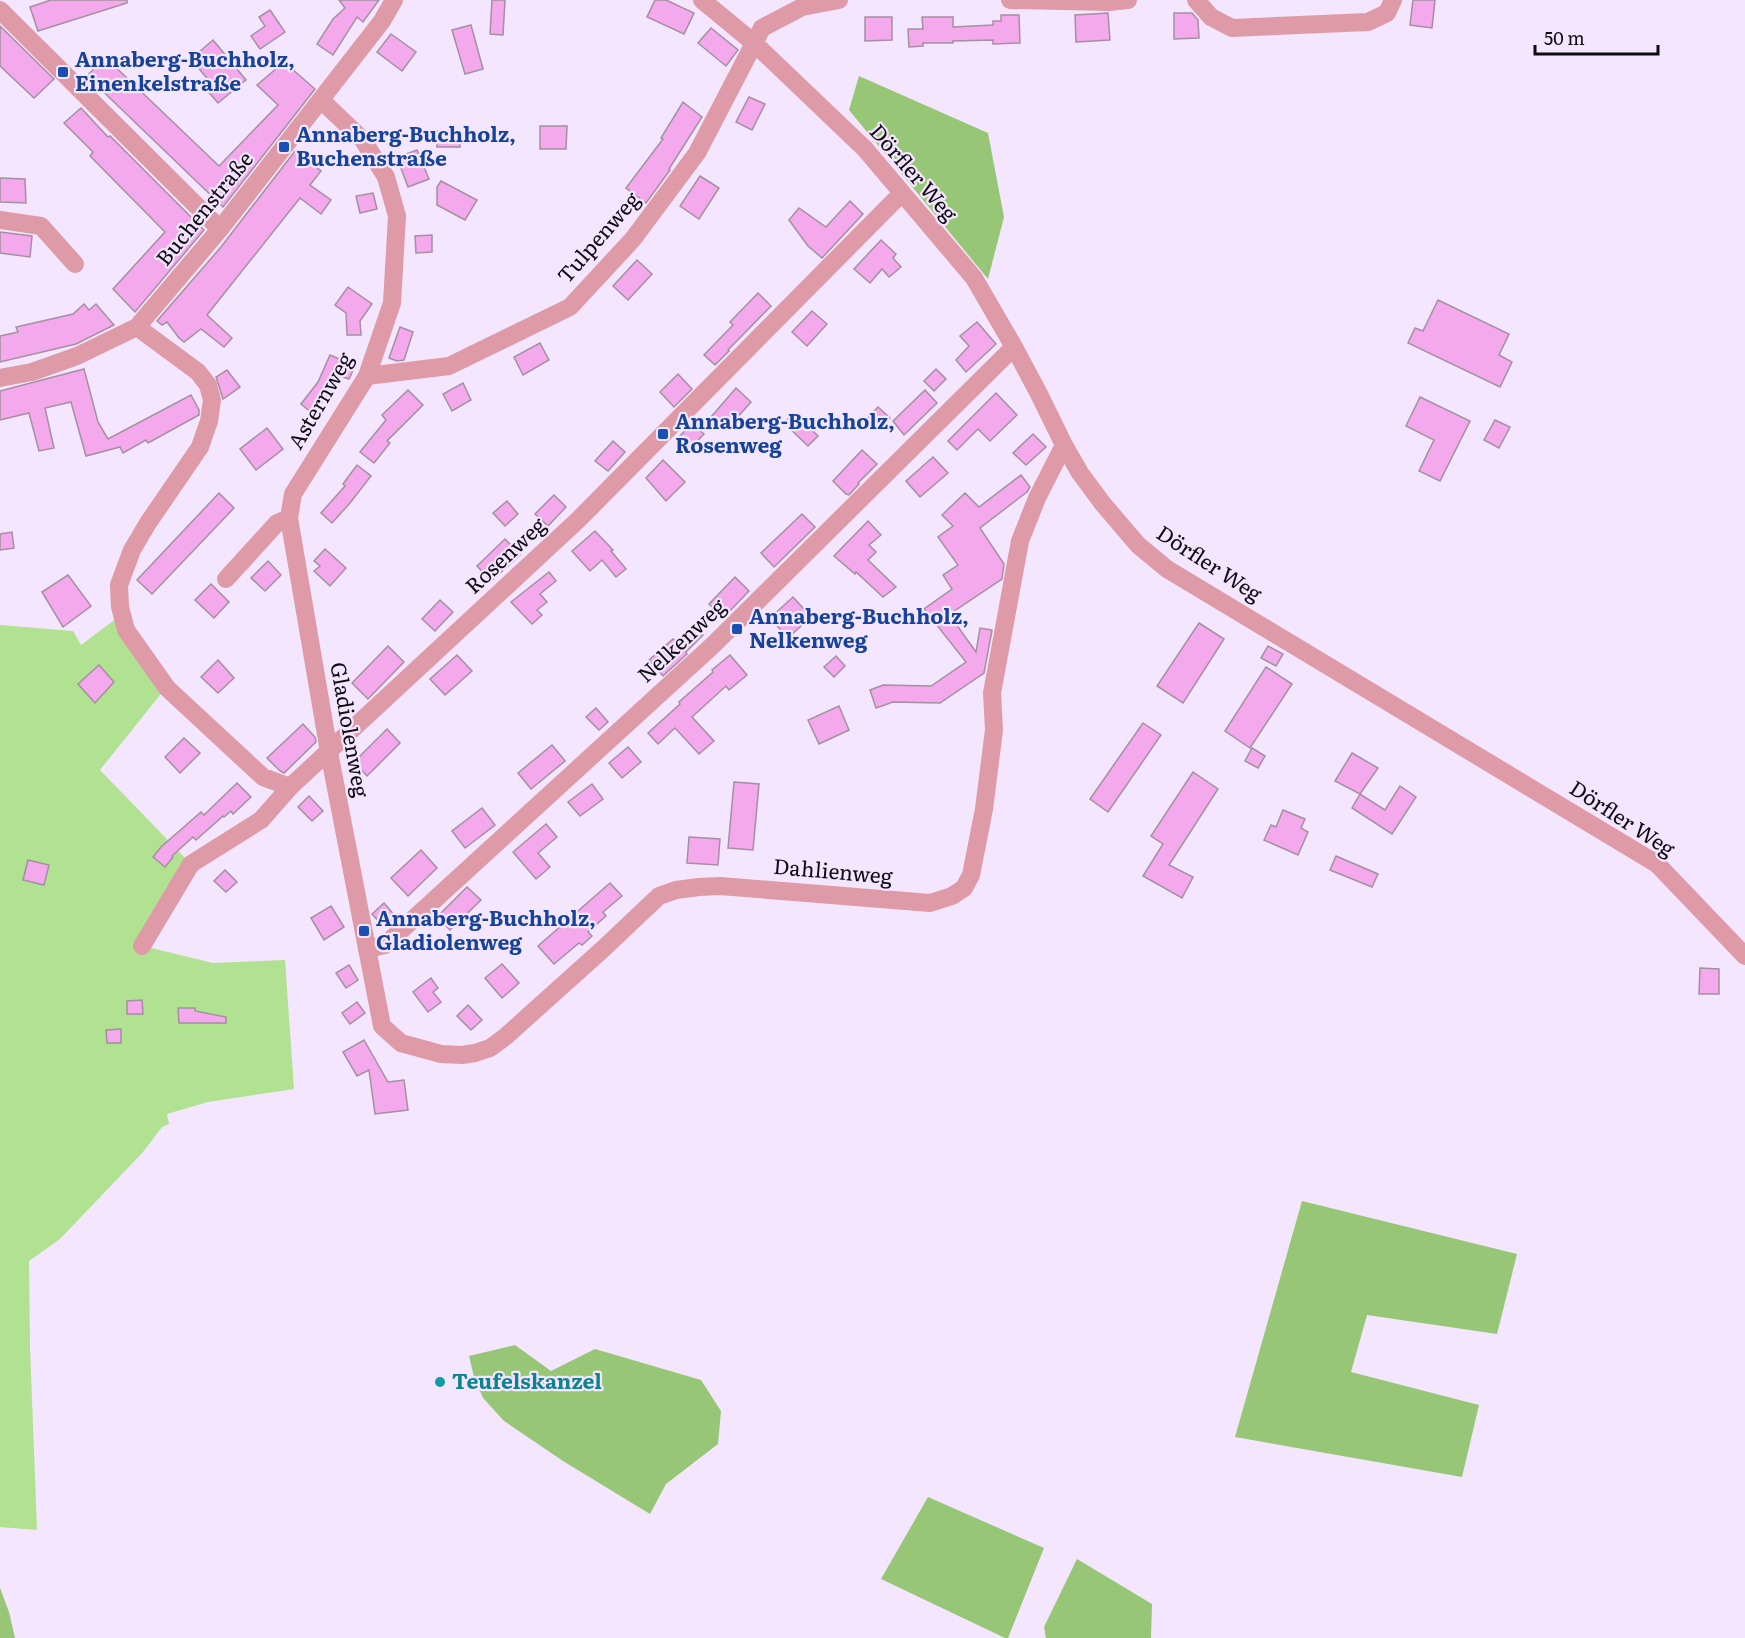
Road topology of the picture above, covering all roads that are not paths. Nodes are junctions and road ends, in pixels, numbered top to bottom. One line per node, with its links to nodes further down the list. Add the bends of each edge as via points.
1 (13, 0): 11 (street)
2 (394, 0): 14 (street, Buchenstraße)
3 (702, 0): 13 (street, Dörfler Weg)
4 (840, 0): 10 (street, Tulpenweg)
5 (1010, 0): 6 (street)
6 (1027, 0): 7 (street)
7 (1128, 0)
8 (1196, 0): 9 (street, via 1211,17 1232,27 1368,22 1387,13)
9 (1394, 0)
10 (801, 3): 13 (street, Tulpenweg, via 762,28)
11 (0, 4)
12 (0, 10): 17 (street)
13 (754, 43): 15 (street, Dörfler Weg, via 865,149); 21 (street, Tulpenweg, via 697,153 633,239 570,307 449,366)
14 (321, 100): 17 (street, Buchenstraße); 21 (street, Asternweg, via 363,140 386,177 396,216 392,303)
15 (902, 194): 20 (street, Dörfler Weg, via 974,278); 26 (street, Rosenweg, via 578,519)
16 (0, 220): 18 (street, via 41,226)
17 (220, 229): 19 (street, Buchenstraße)
18 (75, 264)
19 (137, 327): 22 (street, Buchenstraße, via 77,356 32,372); 27 (street, via 198,372 208,385 212,400 200,447 132,550 119,585 126,630 167,687 263,777)
20 (1014, 347): 23 (street, Dörfler Weg); 29 (street, Nelkenweg, via 712,646 386,945)
21 (367, 376): 24 (street, Asternweg, via 293,494)
22 (0, 378)
23 (1064, 444): 29 (street, Dahlienweg, via 1020,541 993,693 994,730 982,818 971,875 964,888 930,903 720,886 676,890 659,896 506,1037 490,1048 462,1055 441,1054 400,1043 382,1026); 30 (street, Dörfler Weg, via 1102,504 1138,545 1167,569 1657,864)
24 (289, 518): 25 (street, via 277,524); 26 (street, Gladiolenweg)
25 (226, 579)
26 (329, 752): 27 (street, Rosenweg); 29 (street, Gladiolenweg)
27 (290, 787): 28 (street, Rosenweg, via 261,820 191,864)
28 (142, 946)
29 (367, 950)
30 (1745, 956)

